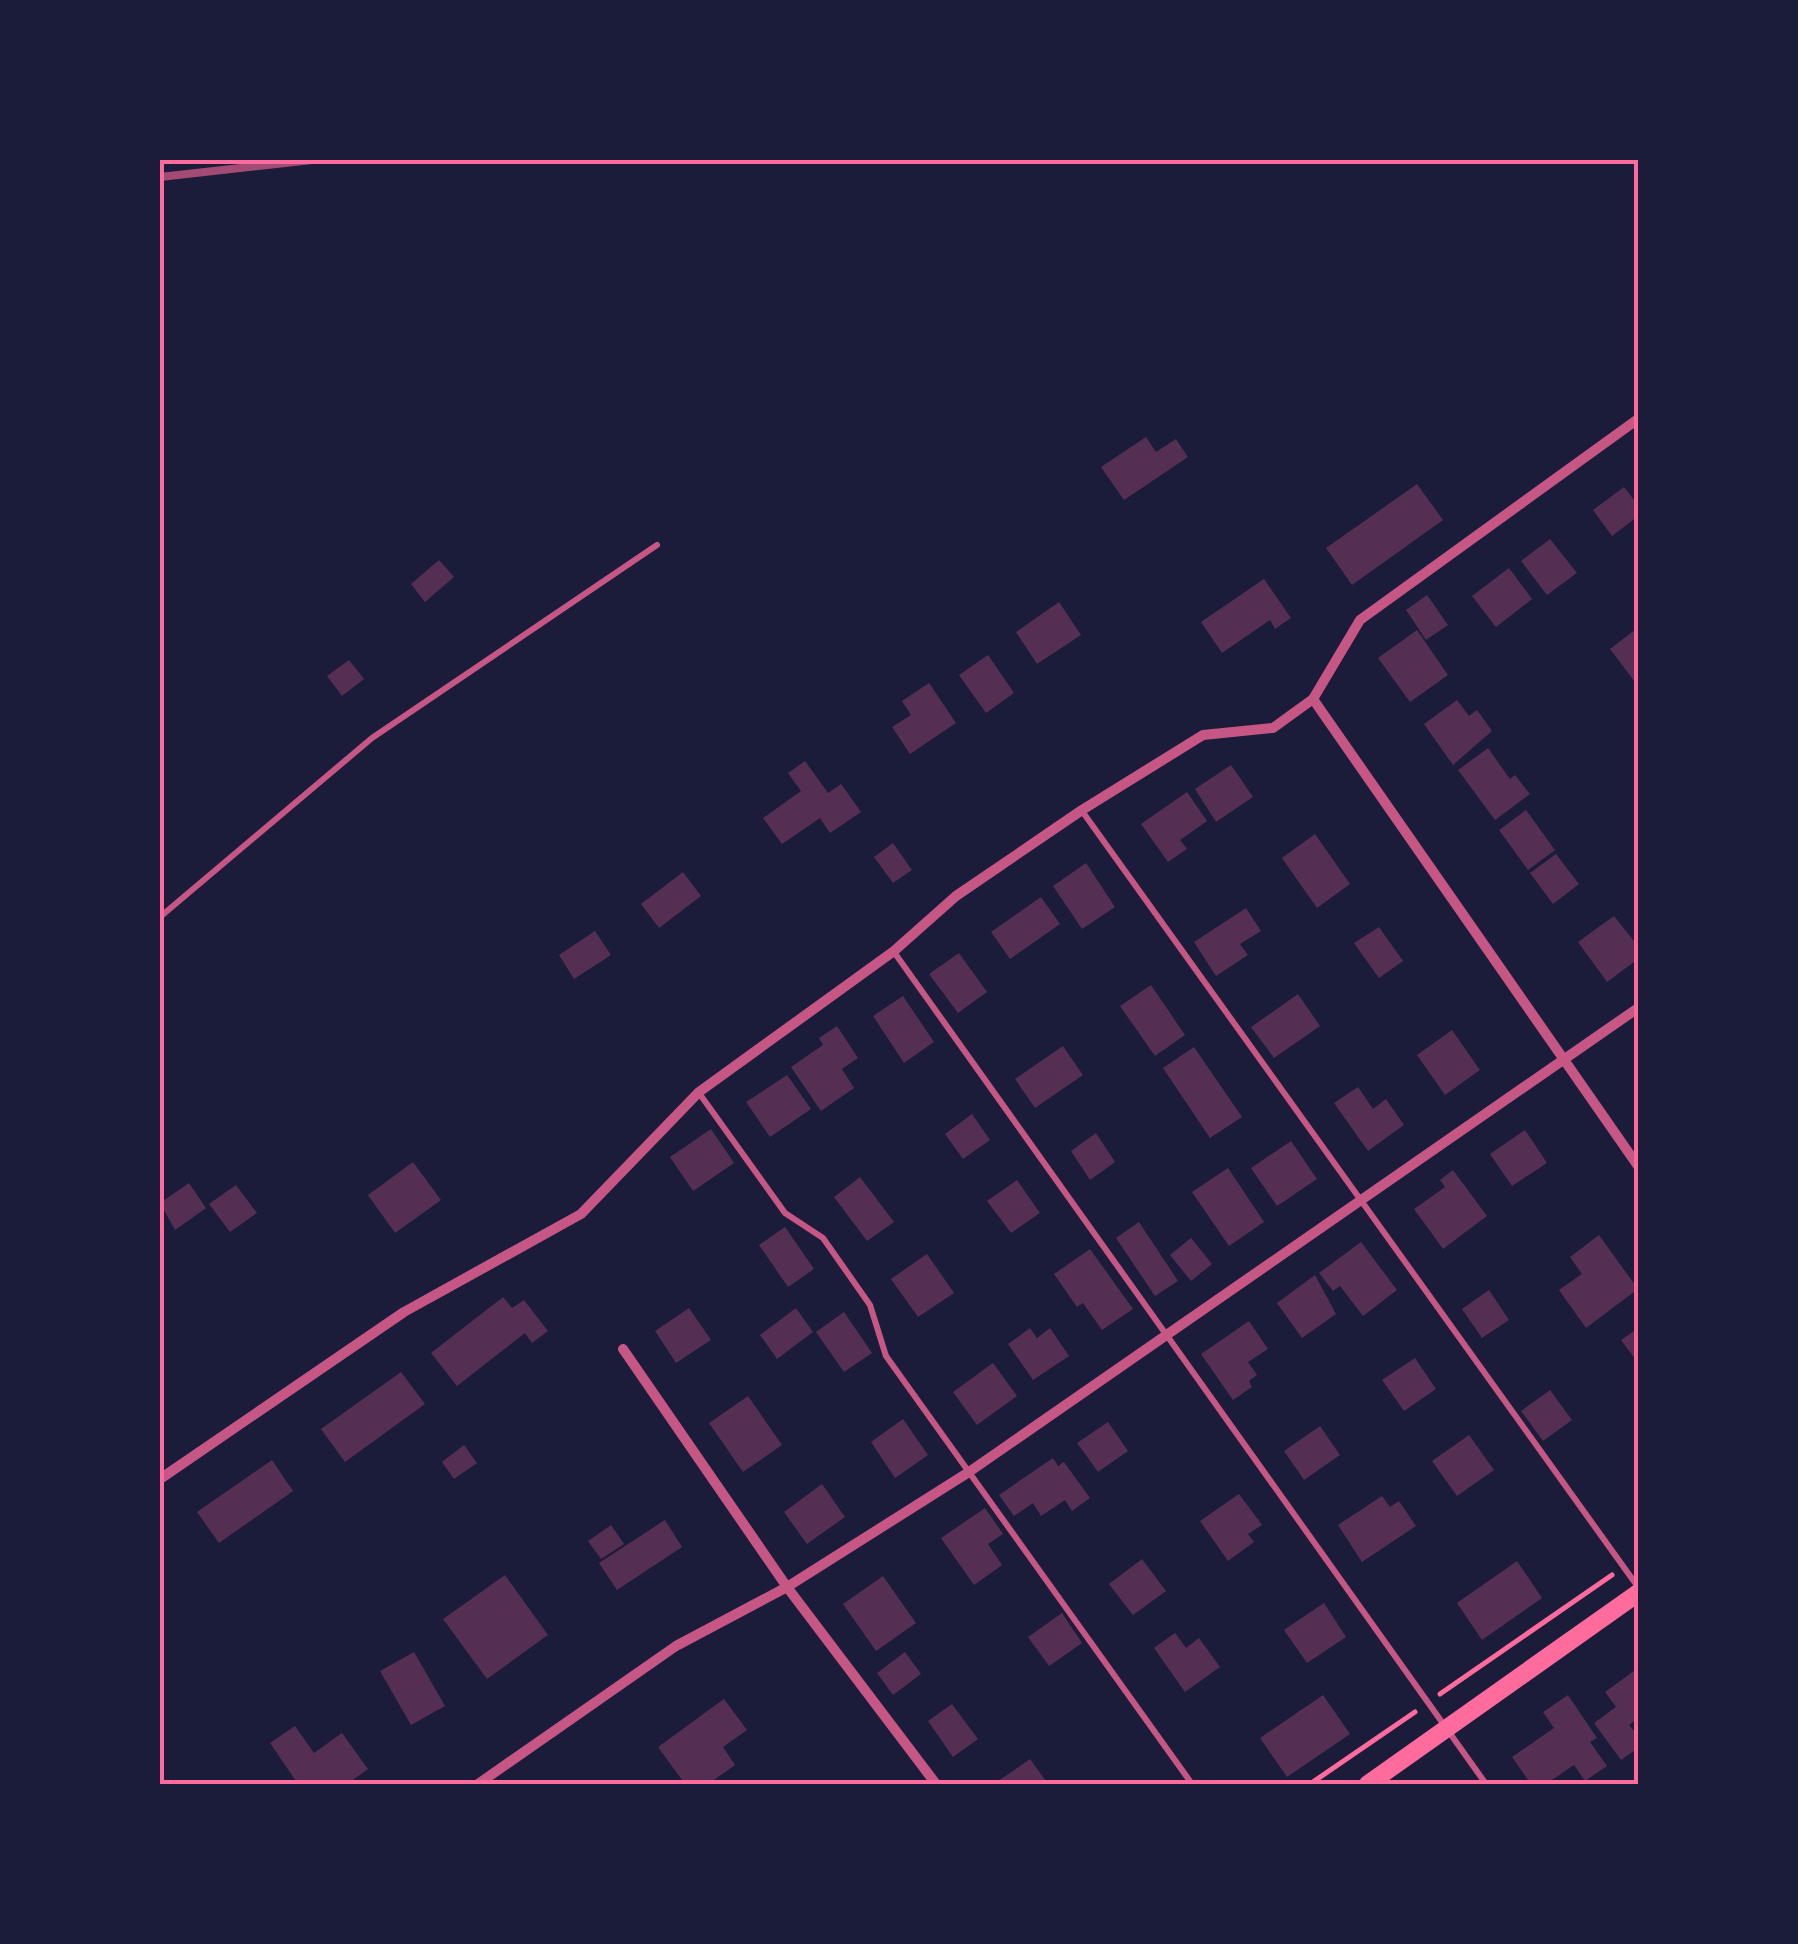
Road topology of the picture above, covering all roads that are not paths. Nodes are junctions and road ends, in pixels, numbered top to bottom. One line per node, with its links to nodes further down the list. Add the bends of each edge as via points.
1 (1638, 419): 3 (street, via 1360,620)
2 (656, 545): 5 (lane, via 372,738)
3 (1313, 699): 4 (street, via 1273,728 1203,735); 8 (street)
4 (1082, 810): 6 (street, via 956,896); 11 (lane)
5 (160, 916)
6 (894, 951): 9 (street); 12 (lane)
7 (1638, 1008): 8 (street)
8 (1565, 1060): 10 (street); 11 (street)
9 (698, 1092): 14 (lane, via 785,1213 823,1238 870,1305 886,1356); 15 (street, via 581,1214 404,1312)
10 (1638, 1166)
11 (1362, 1201): 12 (street); 17 (lane)
12 (1166, 1335): 14 (street); 18 (lane)
13 (623, 1349): 16 (street)
14 (969, 1472): 16 (street); 21 (lane)
15 (160, 1480)
16 (787, 1587): 19 (street, via 676,1646); 20 (street)
17 (1638, 1590): 18 (main road)
18 (1446, 1729): 22 (main road); 23 (lane)
19 (478, 1784)
20 (936, 1784)
21 (1192, 1784)
22 (1368, 1784)
23 (1486, 1784)

